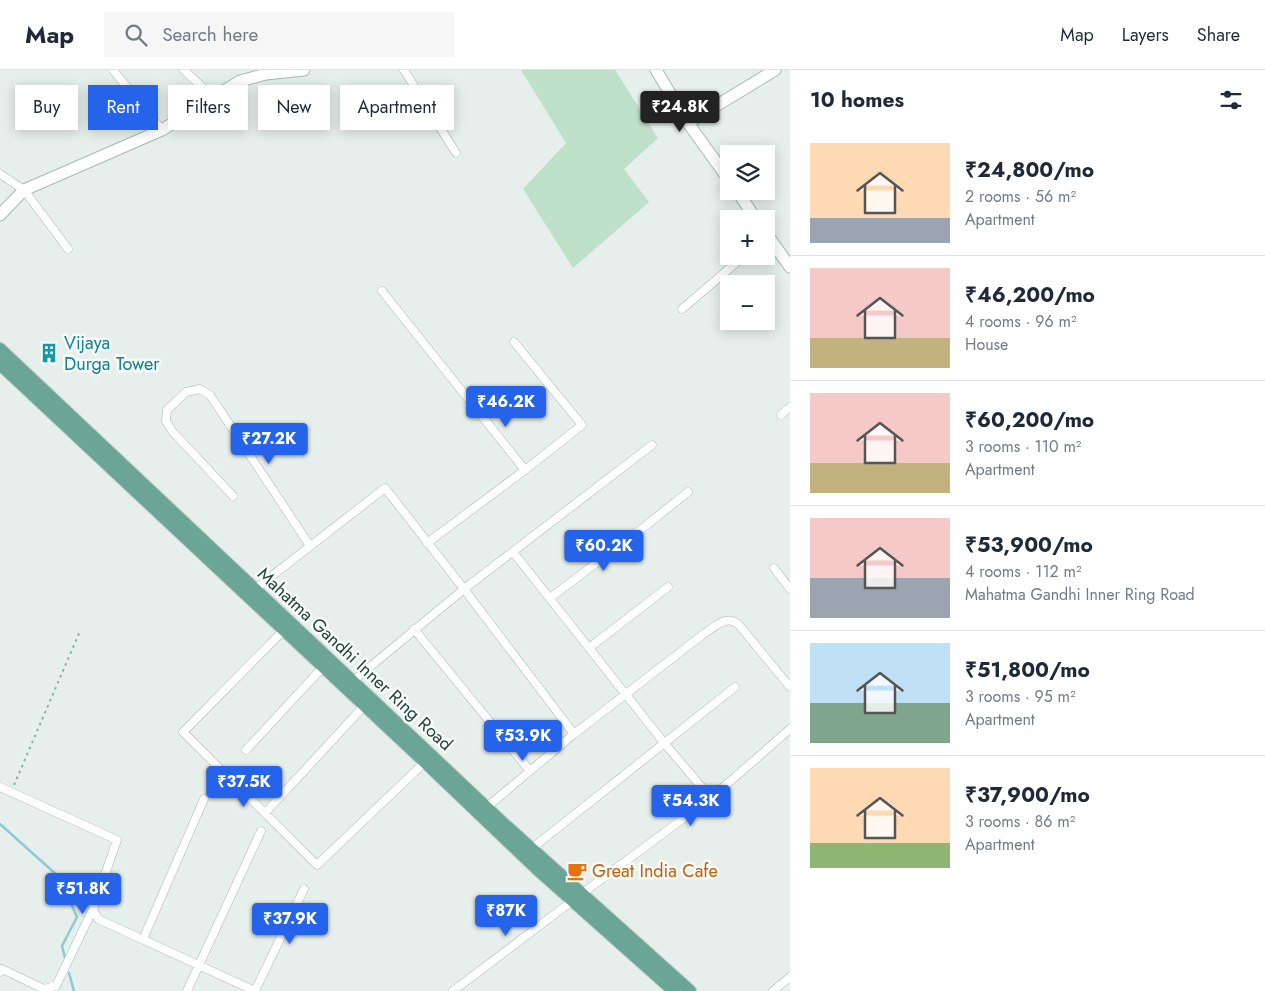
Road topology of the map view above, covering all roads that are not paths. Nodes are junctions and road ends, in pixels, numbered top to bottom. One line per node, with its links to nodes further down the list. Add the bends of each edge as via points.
1 (113, 70): 12 (street)
2 (184, 70): 8 (street)
3 (304, 70): 7 (main road)
4 (404, 70): 13 (street)
5 (656, 70): 10 (main road)
6 (776, 70): 10 (main road)
7 (266, 72): 9 (main road)
8 (200, 85)
9 (234, 85)
10 (688, 123): 14 (main road)
11 (168, 126): 12 (main road)
12 (162, 130): 16 (main road)
13 (456, 153)
14 (720, 167)
15 (0, 174): 16 (street)
16 (24, 190): 17 (main road); 19 (street)
17 (0, 215)
18 (775, 246): 21 (main road)
19 (68, 249)
20 (733, 265): 23 (street)
21 (790, 267)
22 (382, 291): 30 (street)
23 (682, 309)
24 (514, 342): 30 (street, via 582,425)
25 (0, 349): 38 (main road, Mahatma Gandhi Inner Ring Road)
26 (0, 364): 43 (main road, Mahatma Gandhi Inner Ring Road)
27 (790, 407): 28 (street)
28 (781, 414)
29 (652, 445): 35 (street)
30 (525, 470): 33 (street)
31 (688, 492): 41 (street)
32 (233, 496): 34 (street, via 166,421 167,410 186,392 200,389 210,396)
33 (427, 543): 34 (street, via 385,488); 40 (street)
34 (310, 546): 38 (street)
35 (513, 552): 40 (street); 41 (street)
36 (774, 568): 39 (street)
37 (668, 587): 44 (street)
38 (255, 589): 46 (main road, Mahatma Gandhi Inner Ring Road)
39 (790, 589)
40 (464, 590): 42 (street); 52 (street)
41 (550, 598): 44 (street)
42 (414, 629): 46 (street); 56 (street)
43 (284, 630): 45 (main road, Mahatma Gandhi Inner Ring Road); 61 (street, via 183,732)
44 (589, 648): 49 (street)
45 (323, 667): 50 (main road, Mahatma Gandhi Inner Ring Road); 54 (street)
46 (353, 681): 60 (main road, Mahatma Gandhi Inner Ring Road)
47 (735, 687): 53 (street)
48 (790, 687): 49 (street, via 739,625 728,619 705,633)
49 (626, 695): 52 (street); 53 (street)
50 (364, 706): 55 (main road, Mahatma Gandhi Inner Ring Road); 61 (street)
51 (790, 729): 58 (street)
52 (574, 734): 56 (street)
53 (665, 744): 58 (street); 63 (street)
54 (246, 750)
55 (425, 762): 61 (street, via 317,865); 65 (main road, Mahatma Gandhi Inner Ring Road, via 537,869)
56 (530, 771): 60 (street)
57 (0, 787): 66 (street, via 117,840)
58 (711, 798): 65 (street)
59 (204, 799): 67 (street)
60 (487, 807): 63 (main road, Mahatma Gandhi Inner Ring Road)
61 (265, 814)
62 (260, 831): 68 (street)
63 (531, 848): 65 (main road, Mahatma Gandhi Inner Ring Road)
64 (304, 890): 68 (street, via 256,991)
65 (577, 897): 73 (street); 74 (main road, Mahatma Gandhi Inner Ring Road); 75 (main road, Mahatma Gandhi Inner Ring Road)
66 (93, 909): 67 (street, via 98,919); 71 (street)
67 (143, 939): 68 (street)
68 (198, 965): 72 (street)
69 (1, 970): 71 (street, via 44,989)
70 (790, 977): 76 (street)
71 (55, 988)
72 (187, 991)
73 (454, 991)
74 (674, 991)
75 (690, 991)
76 (773, 991)

